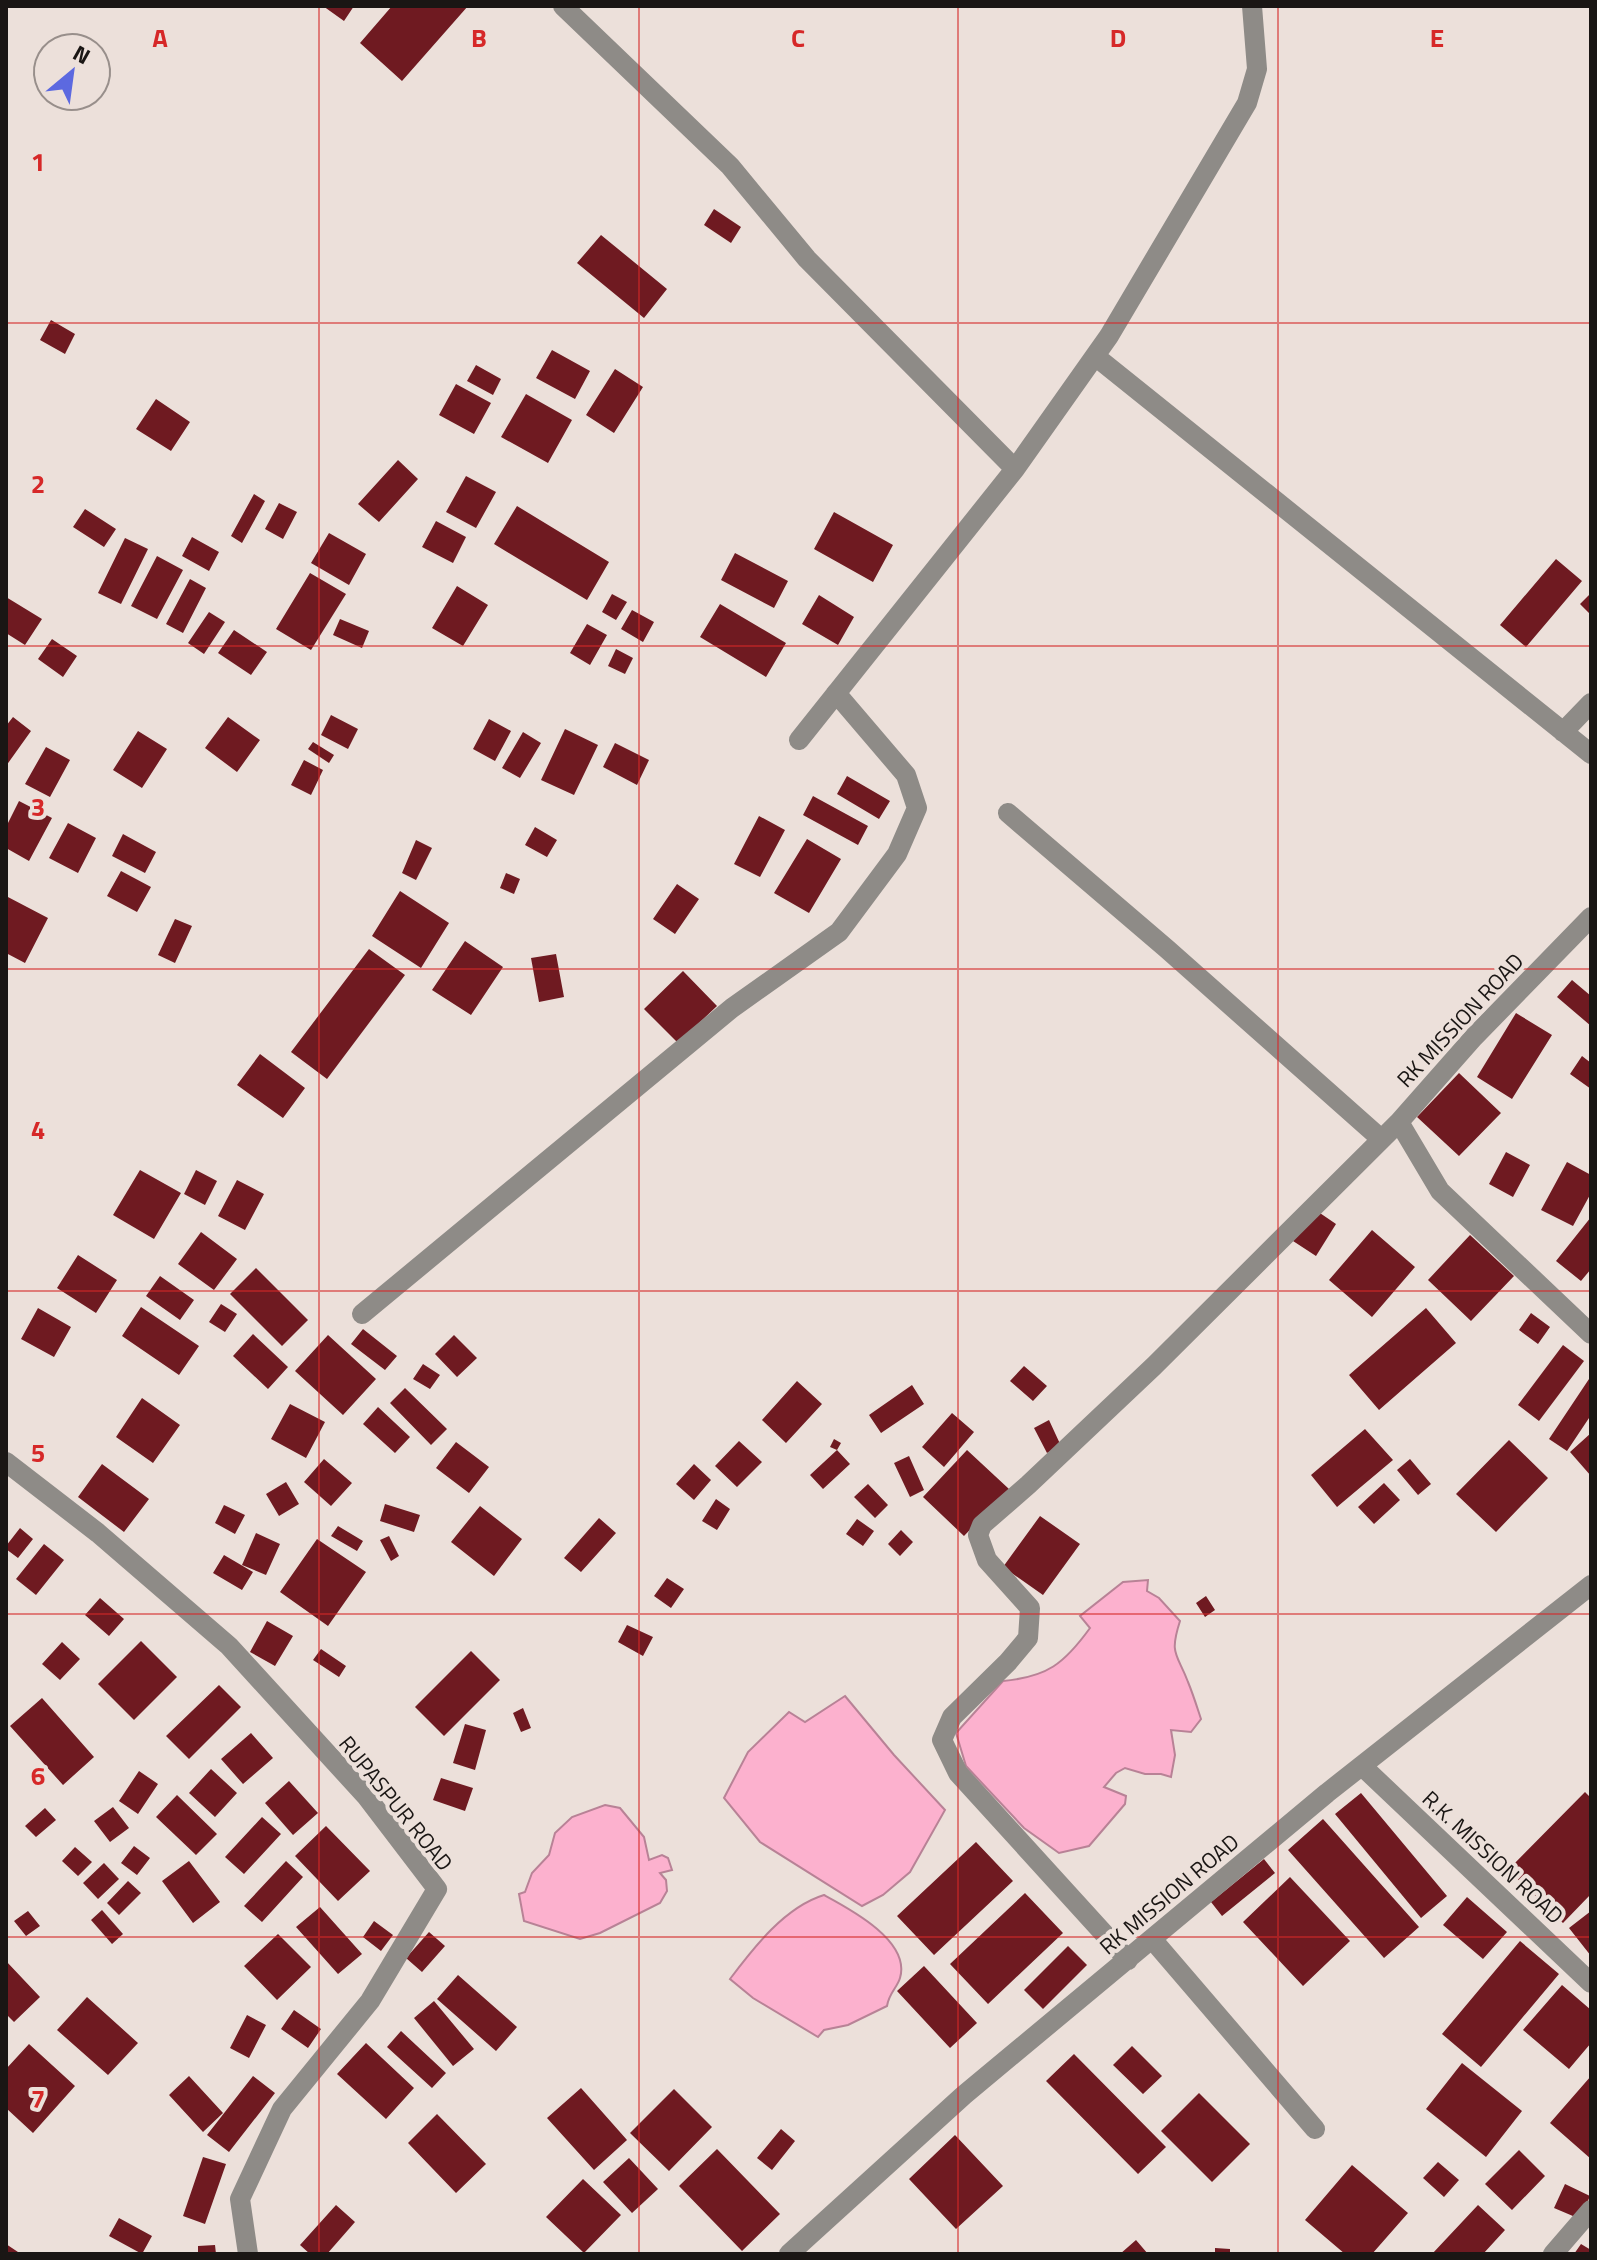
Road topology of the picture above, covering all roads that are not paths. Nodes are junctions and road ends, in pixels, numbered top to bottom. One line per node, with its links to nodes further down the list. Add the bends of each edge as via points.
1 (563, 6): 4 (street, via 730,166 807,259)
2 (1252, 6): 3 (street, via 1257,69 1247,103)
3 (1095, 356): 4 (street); 7 (street)
4 (1015, 469): 5 (street)
5 (836, 693): 8 (street); 14 (street, via 906,775 917,808 897,854 839,932 732,1008)
6 (1591, 703): 7 (street)
7 (1563, 732): 9 (street)
8 (799, 740)
9 (1591, 754)
10 (1008, 813): 13 (street)
11 (1591, 917): 12 (street, RK MISSION ROAD)
12 (1399, 1122): 13 (street); 15 (street, RK MISSION ROAD, via 1440,1191)
13 (1380, 1138): 20 (street, via 1154,1366 982,1525 978,1535 987,1560 1030,1608 1028,1638 952,1717 942,1740 958,1773)
14 (362, 1314)
15 (1591, 1334)
16 (6, 1462): 24 (street, RUPASPUR ROAD, via 229,1646 366,1796 437,1889 370,2001 282,2109 240,2199)
17 (1591, 1585): 18 (street, RK MISSION ROAD)
18 (1362, 1766): 19 (street, RK MISSION ROAD); 21 (street, R.K. MISSION ROAD)
19 (1152, 1939): 20 (street, RK MISSION ROAD); 22 (street)
20 (1128, 1960): 25 (street, RK MISSION ROAD, via 964,2095)
21 (1591, 1983)
22 (1315, 2129)
23 (1591, 2210): 26 (street)
24 (248, 2254)
25 (789, 2254)
26 (1553, 2254)

